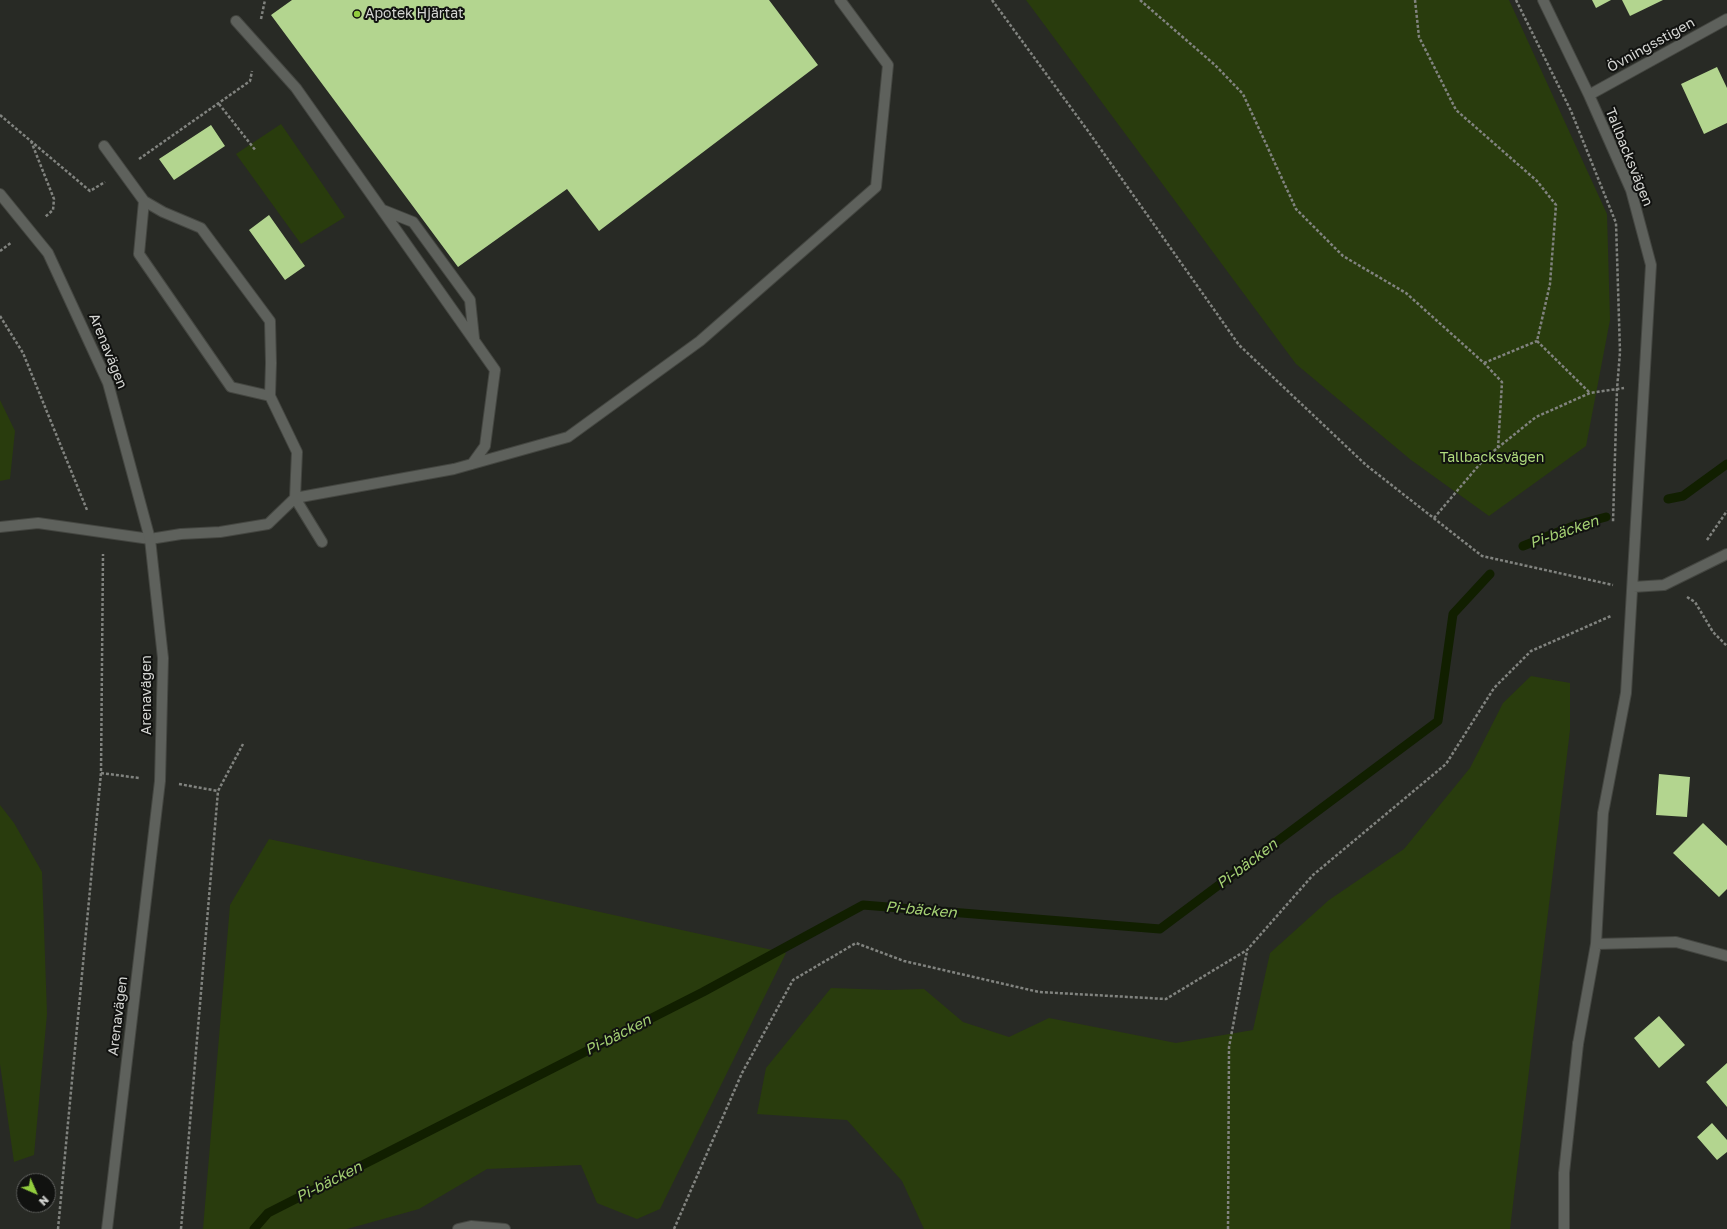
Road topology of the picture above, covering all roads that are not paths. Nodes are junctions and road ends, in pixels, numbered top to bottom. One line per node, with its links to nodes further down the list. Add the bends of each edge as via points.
1 (840, 0): 12 (street, via 888,65 876,187 700,341 568,436)
2 (1543, 0): 5 (street, Tallbacksvägen)
3 (1727, 20): 5 (street, Övningsstigen)
4 (236, 21): 9 (street, via 296,88)
5 (1589, 95): 18 (street, Tallbacksvägen, via 1631,190 1651,265)
6 (104, 146): 8 (street)
7 (0, 194): 15 (street, Arenavägen, via 48,253 108,383)
8 (144, 201): 11 (street, via 201,228 270,321); 11 (street, via 139,254 231,387)
9 (383, 210): 10 (street); 10 (street, via 413,222 470,300)
10 (474, 340): 12 (street, via 495,370 485,446)
11 (270, 396): 13 (street, via 297,452)
12 (472, 464): 13 (street)
13 (296, 498): 15 (street, via 268,524); 16 (street)
14 (0, 527): 15 (street, via 38,523)
15 (150, 539): 21 (street, Arenavägen, via 163,658 160,782)
16 (322, 542)
17 (1727, 554): 18 (street, via 1664,585)
18 (1633, 587): 19 (street, Tallbacksvägen, via 1626,693 1603,813)
19 (1596, 944): 20 (street, via 1676,942); 24 (street, Tallbacksvägen, via 1578,1044 1564,1173)
20 (1727, 956)
21 (107, 1229)
22 (458, 1229): 23 (street, via 471,1226)
23 (505, 1229)
24 (1564, 1229)

